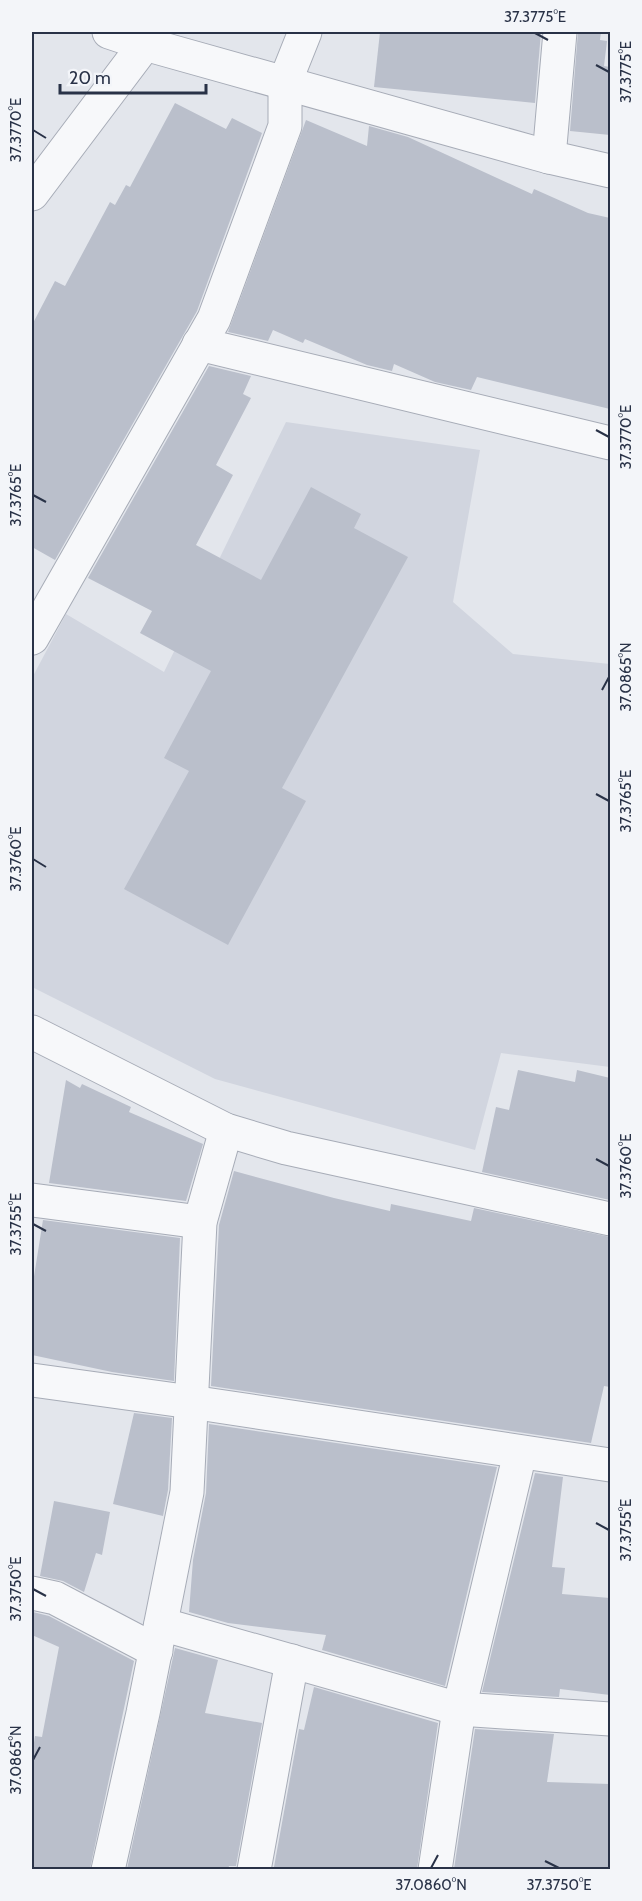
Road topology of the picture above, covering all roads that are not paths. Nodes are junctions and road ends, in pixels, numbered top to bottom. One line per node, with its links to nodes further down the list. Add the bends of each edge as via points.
1 (109, 32): 4 (street)
2 (305, 32): 5 (street)
3 (560, 32): 6 (street)
4 (145, 44): 5 (street); 8 (street)
5 (285, 82): 6 (street); 9 (street, via 285,126 214,319)
6 (549, 157): 7 (street)
7 (610, 171)
8 (32, 194)
9 (199, 344): 10 (street); 11 (street)
10 (610, 443)
11 (32, 638)
12 (32, 1032): 13 (street)
13 (226, 1130): 15 (street, via 286,1148); 16 (street)
14 (32, 1200): 16 (street)
15 (610, 1220)
16 (200, 1222): 18 (street)
17 (32, 1380): 18 (street)
18 (191, 1402): 19 (street); 22 (street, via 187,1492)
19 (520, 1453): 20 (street); 24 (street)
20 (610, 1466)
21 (32, 1593): 22 (street, via 55,1598)
22 (158, 1638): 23 (street); 26 (street)
23 (292, 1661): 24 (street); 27 (street)
24 (459, 1708): 25 (street); 28 (street)
25 (610, 1719)
26 (108, 1869)
27 (254, 1869)
28 (435, 1869)

